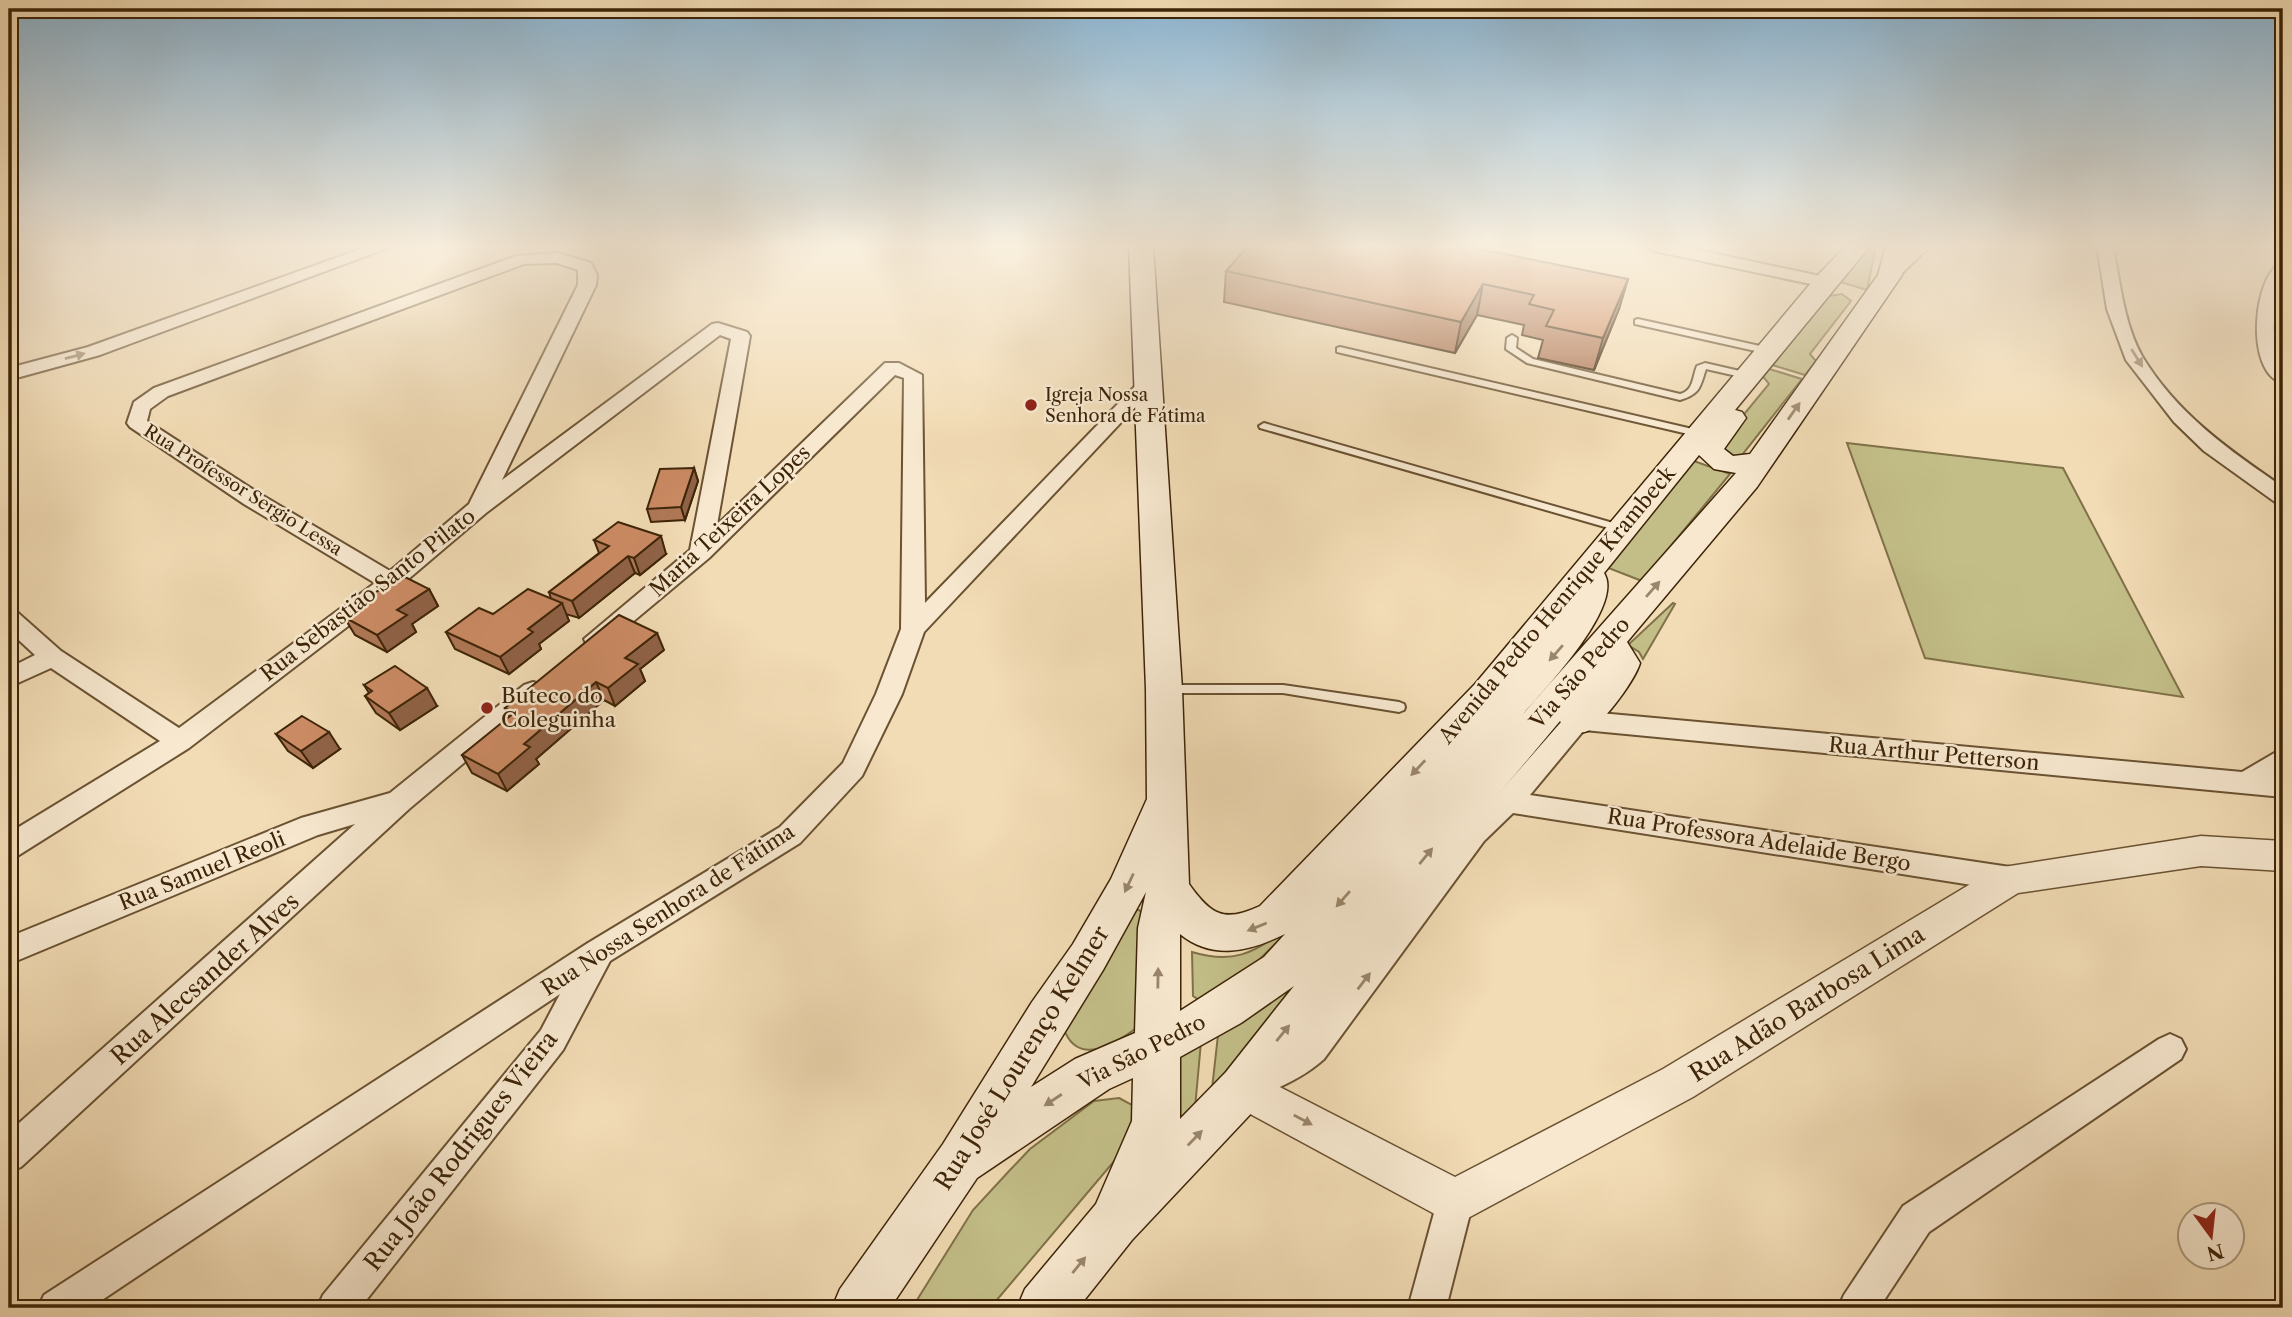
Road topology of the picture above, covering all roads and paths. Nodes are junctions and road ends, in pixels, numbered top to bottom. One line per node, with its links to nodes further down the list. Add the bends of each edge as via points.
1 (181, 307): 15 (street)
2 (219, 307): 17 (street, one-way to 2, via 94,351)
3 (390, 307): 29 (street, Rua Professor Sergio Lessa, via 161,392 141,406 137,422 252,499)
4 (574, 307): 25 (street, Rua Professor Sergio Lessa)
5 (1145, 307): 20 (main road, Rua José Lourenço Kelmer)
6 (1804, 307): 14 (main road, Avenida Pedro Henrique Krambeck)
7 (1851, 307): 16 (main road, via 1820,354)
8 (1864, 307): 16 (main road, Via São Pedro)
9 (2116, 307): 24 (street, one-way to 24, via 2133,356 2181,418 2211,447)
10 (2267, 307): 19 (street, via 2262,336)
11 (1638, 322): 14 (lane)
12 (1512, 338): 18 (lane, via 1511,349 1530,361 1680,397 1690,394 1705,366)
13 (1340, 350): 22 (lane)
14 (1769, 351): 18 (main road, Avenida Pedro Henrique Krambeck)
15 (9, 359)
16 (1829, 363): 23 (main road, Via São Pedro, one-way to 16)
17 (9, 374)
18 (1749, 376): 22 (main road, Avenida Pedro Henrique Krambeck); 23 (main road, via 1756,383 1754,388 1709,449 1718,461 1733,466)
19 (2283, 377)
20 (1150, 382): 31 (street, Rua Nossa Senhora de Fátima); 37 (main road, Rua José Lourenço Kelmer)
21 (1264, 426): 26 (lane)
22 (1701, 434): 26 (main road, Avenida Pedro Henrique Krambeck)
23 (1759, 461): 32 (main road, Via São Pedro, one-way to 23)
24 (2283, 497)
25 (478, 508): 27 (street, Rua Sebastião Santo Pilato, via 718,328 741,336); 29 (street, Rua Sebastião Santo Pilato)
26 (1624, 529): 28 (main road, Avenida Pedro Henrique Krambeck)
27 (701, 553): 31 (street, Maria Teixeira Lopes, via 892,367 913,375); 33 (street, Maria Teixeira Lopes)
28 (1592, 569): 50 (main road, Avenida Pedro Henrique Krambeck, one-way to 50, via 1488,693 1275,919 1233,936 1215,934 1187,916); 53 (main road, Via São Pedro, one-way to 53, via 1588,599 1576,630 1280,971)
29 (391, 582): 40 (street, Rua Sebastião Santo Pilato)
30 (9, 618): 34 (street)
31 (913, 629): 52 (street, Rua Nossa Senhora de Fátima, via 889,694 853,769 790,835)
32 (1608, 640): 39 (main road, via 1622,663 1619,673); 55 (main road, Via São Pedro, one-way to 32, via 1473,797)
33 (582, 650)
34 (52, 657): 36 (street); 40 (street)
35 (550, 677): 45 (street)
36 (9, 678)
37 (1164, 689): 38 (lane, via 1283,688); 44 (main road, Rua José Lourenço Kelmer)
38 (1399, 707)
39 (1578, 720): 42 (street, Rua Arthur Petterson); 46 (street)
40 (180, 741): 47 (street, Rua Sebastião Santo Pilato)
41 (2283, 758): 42 (street)
42 (2247, 783): 43 (street, Rua Arthur Petterson)
43 (2283, 787)
44 (1165, 797): 50 (main road, Rua José Lourenço Kelmer); 57 (main road, Rua José Lourenço Kelmer, one-way to 57, via 1129,885)
45 (399, 801): 51 (street, Rua Samuel Reoli, via 311,826); 56 (street, Rua Alecsander Alves)
46 (1508, 802): 49 (street, Rua Professora Adelaide Bergo); 55 (street, one-way to 46, via 1296,1063 1314,1049 1474,833)
47 (9, 847)
48 (2283, 856): 49 (street, Rua Adão Barbosa Lima, via 2201,851)
49 (2010, 879): 58 (street, Rua Adão Barbosa Lima, via 1678,1083)
50 (1168, 888): 53 (main road, Rua José Lourenço Kelmer, one-way to 50, via 1159,928)
51 (9, 951)
52 (599, 952): 61 (street, Rua Nossa Senhora de Fátima); 62 (street, Rua João Rodrigues Vieira, via 552,1040)
53 (1157, 1047): 57 (main road, Via São Pedro, one-way to 57, via 1093,1074); 59 (main road, Rua José Lourenço Kelmer, via 1156,1121)
54 (2170, 1049): 67 (street, via 1916,1219)
55 (1243, 1088): 58 (street, one-way to 58); 59 (main road, one-way to 55)
56 (9, 1156)
57 (961, 1161): 60 (main road, Rua José Lourenço Kelmer)
58 (1455, 1202): 66 (street)
59 (1114, 1223): 65 (main road, Rua José Lourenço Kelmer, one-way to 59)
60 (904, 1242): 63 (main road, Rua José Lourenço Kelmer); 64 (main road)
61 (57, 1308)
62 (336, 1308)
63 (859, 1308)
64 (880, 1308)
65 (1044, 1308)
66 (1427, 1308)
67 (1857, 1308)

